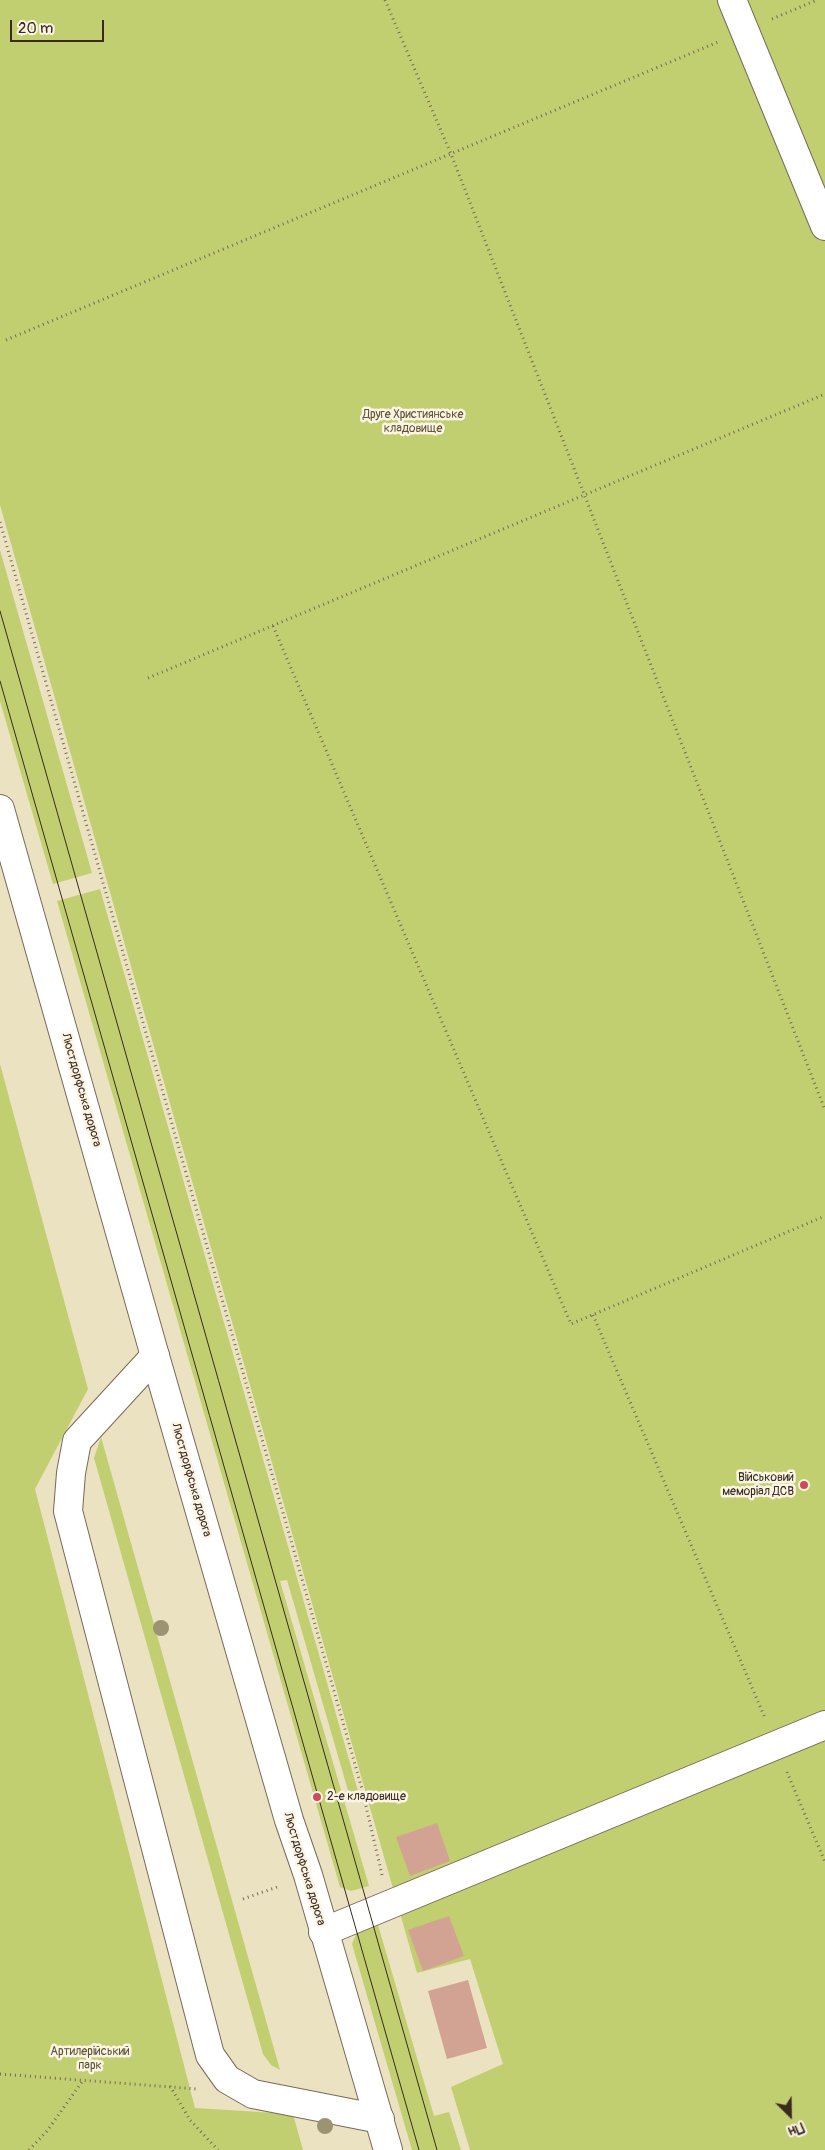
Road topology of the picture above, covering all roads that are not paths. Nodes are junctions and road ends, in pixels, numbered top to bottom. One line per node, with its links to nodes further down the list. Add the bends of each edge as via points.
1 (732, 0): 2 (main road)
2 (825, 226)
3 (0, 808): 4 (main road, Люстдорфська дорога)
4 (154, 1356): 6 (main road, Люстдорфська дорога); 7 (main road, via 77,1440 68,1511 210,2055 228,2079 253,2094)
5 (825, 1725): 6 (main road)
6 (323, 1932): 7 (main road, Люстдорфська дорога)
7 (380, 2119): 8 (main road, Люстдорфська дорога)
8 (388, 2150)

